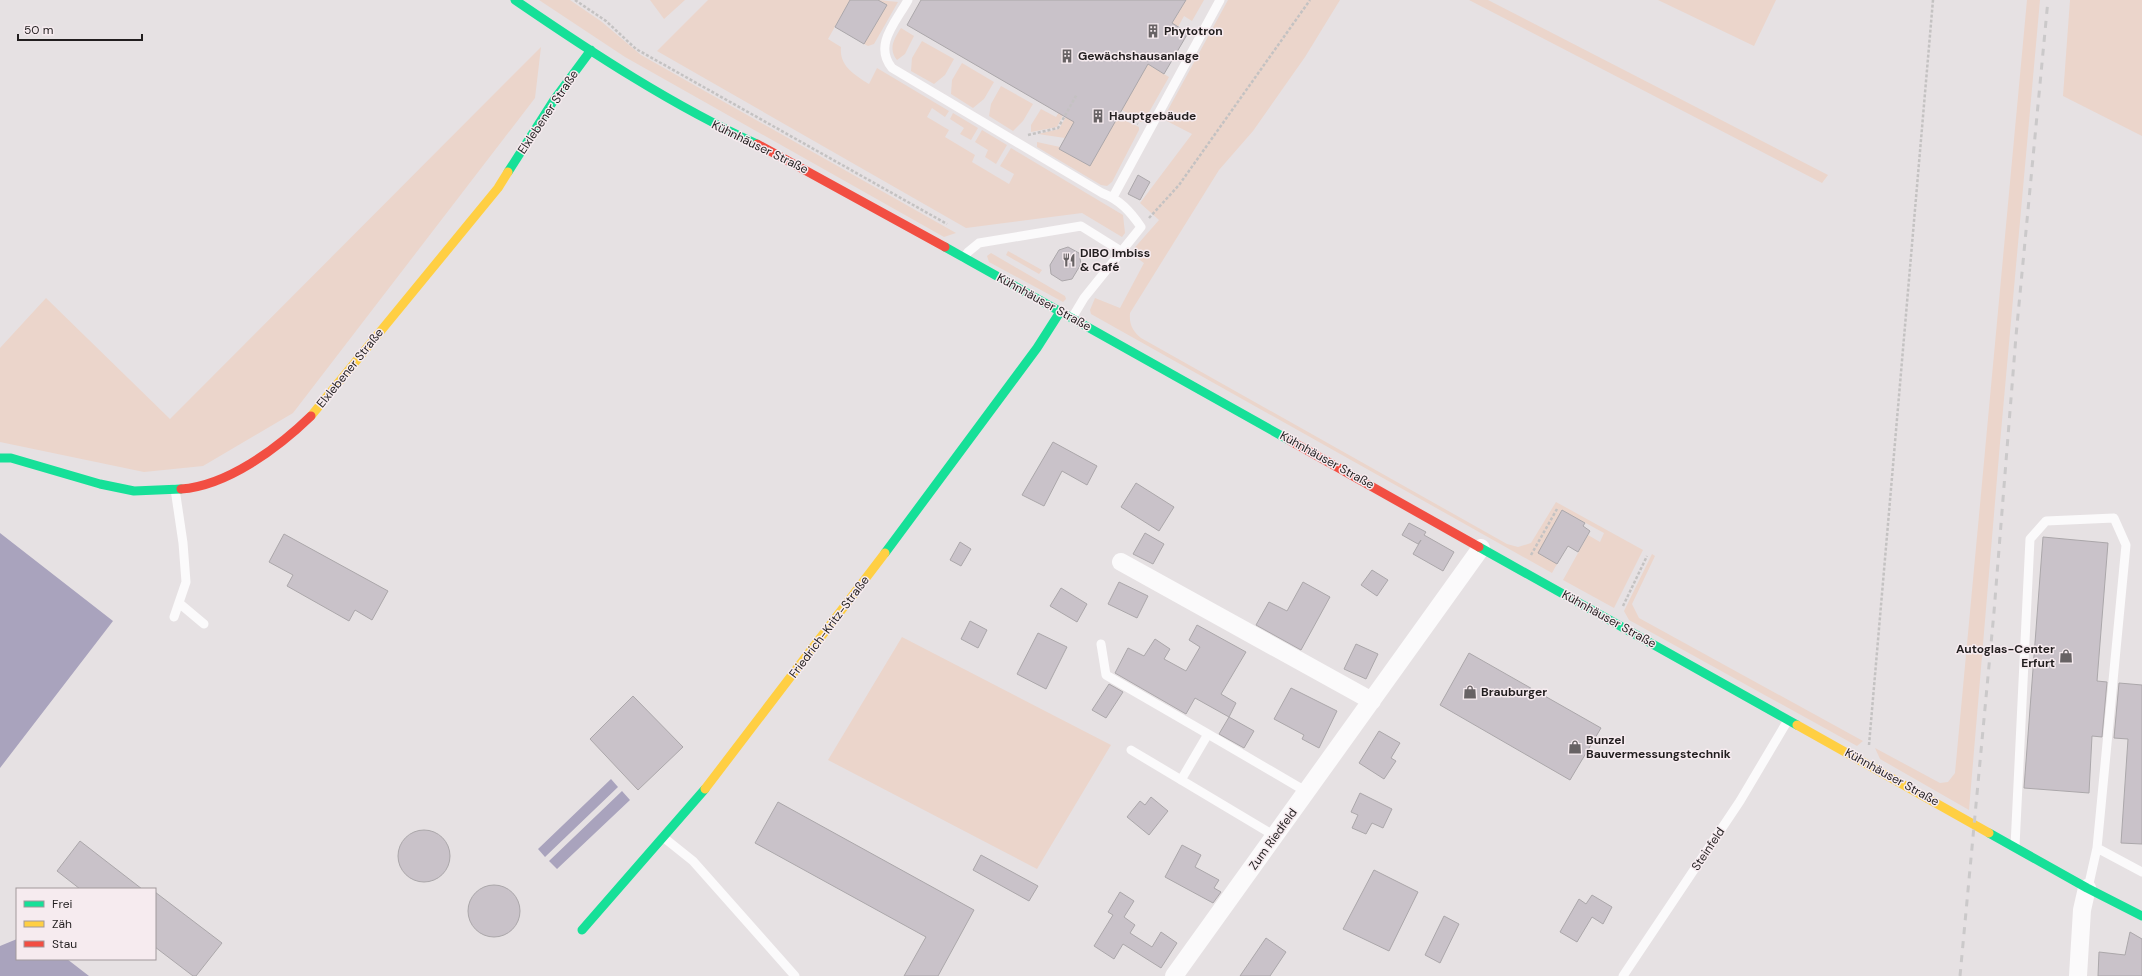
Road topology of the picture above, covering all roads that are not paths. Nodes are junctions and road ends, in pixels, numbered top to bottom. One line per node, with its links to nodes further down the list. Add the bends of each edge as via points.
1 (515, 0): 4 (street, Kühnhäuser Straße)
2 (908, 0): 5 (lane, via 884,45 885,57 892,68 1102,193)
3 (1220, 0): 5 (lane)
4 (591, 50): 7 (street, Kühnhäuser Straße, via 713,124 771,150); 11 (street, Elxlebener Straße, via 554,100 498,188 310,417 285,439 238,472 190,488)
5 (1113, 197): 6 (lane, via 1141,227)
6 (1121, 251): 7 (lane, via 1081,226 979,243); 9 (lane, via 1084,298)
7 (964, 258): 8 (street, Kühnhäuser Straße)
8 (1060, 312): 9 (street, Kühnhäuser Straße); 25 (street, Friedrich-Kritz-Straße, via 1037,348 849,601 706,788)
9 (1072, 318): 12 (street, Kühnhäuser Straße)
10 (0, 458): 11 (street, Elxlebener Straße, via 11,458 100,484 134,491)
11 (174, 489): 14 (lane, via 183,543 186,582)
12 (1481, 548): 18 (street, Zum Riedfeld); 19 (street, Kühnhäuser Straße)
13 (1121, 562): 18 (street)
14 (179, 603): 15 (lane); 16 (lane)
15 (174, 617)
16 (204, 624)
17 (1101, 644): 20 (lane, via 1106,675)
18 (1372, 701): 23 (street, Zum Riedfeld)
19 (1789, 719): 26 (street, Kühnhäuser Straße); 34 (lane, Steinfeld, via 1740,801)
20 (1208, 734): 22 (lane); 23 (lane)
21 (1131, 750): 22 (lane)
22 (1181, 780): 24 (lane)
23 (1307, 792): 24 (street, Zum Riedfeld)
24 (1275, 836): 33 (street, Zum Riedfeld)
25 (663, 837): 31 (street, Friedrich-Kritz-Straße); 32 (lane, via 693,861)
26 (2015, 846): 27 (lane, via 2030,539 2046,521 2114,518 2126,545); 29 (street, Kühnhäuser Straße)
27 (2097, 848): 28 (lane); 29 (lane)
28 (2142, 872)
29 (2087, 888): 30 (street, Kühnhäuser Straße); 35 (street, via 2082,910)
30 (2142, 916)
31 (582, 930)
32 (795, 976)
33 (1174, 976)
34 (1623, 976)
35 (2078, 976)

